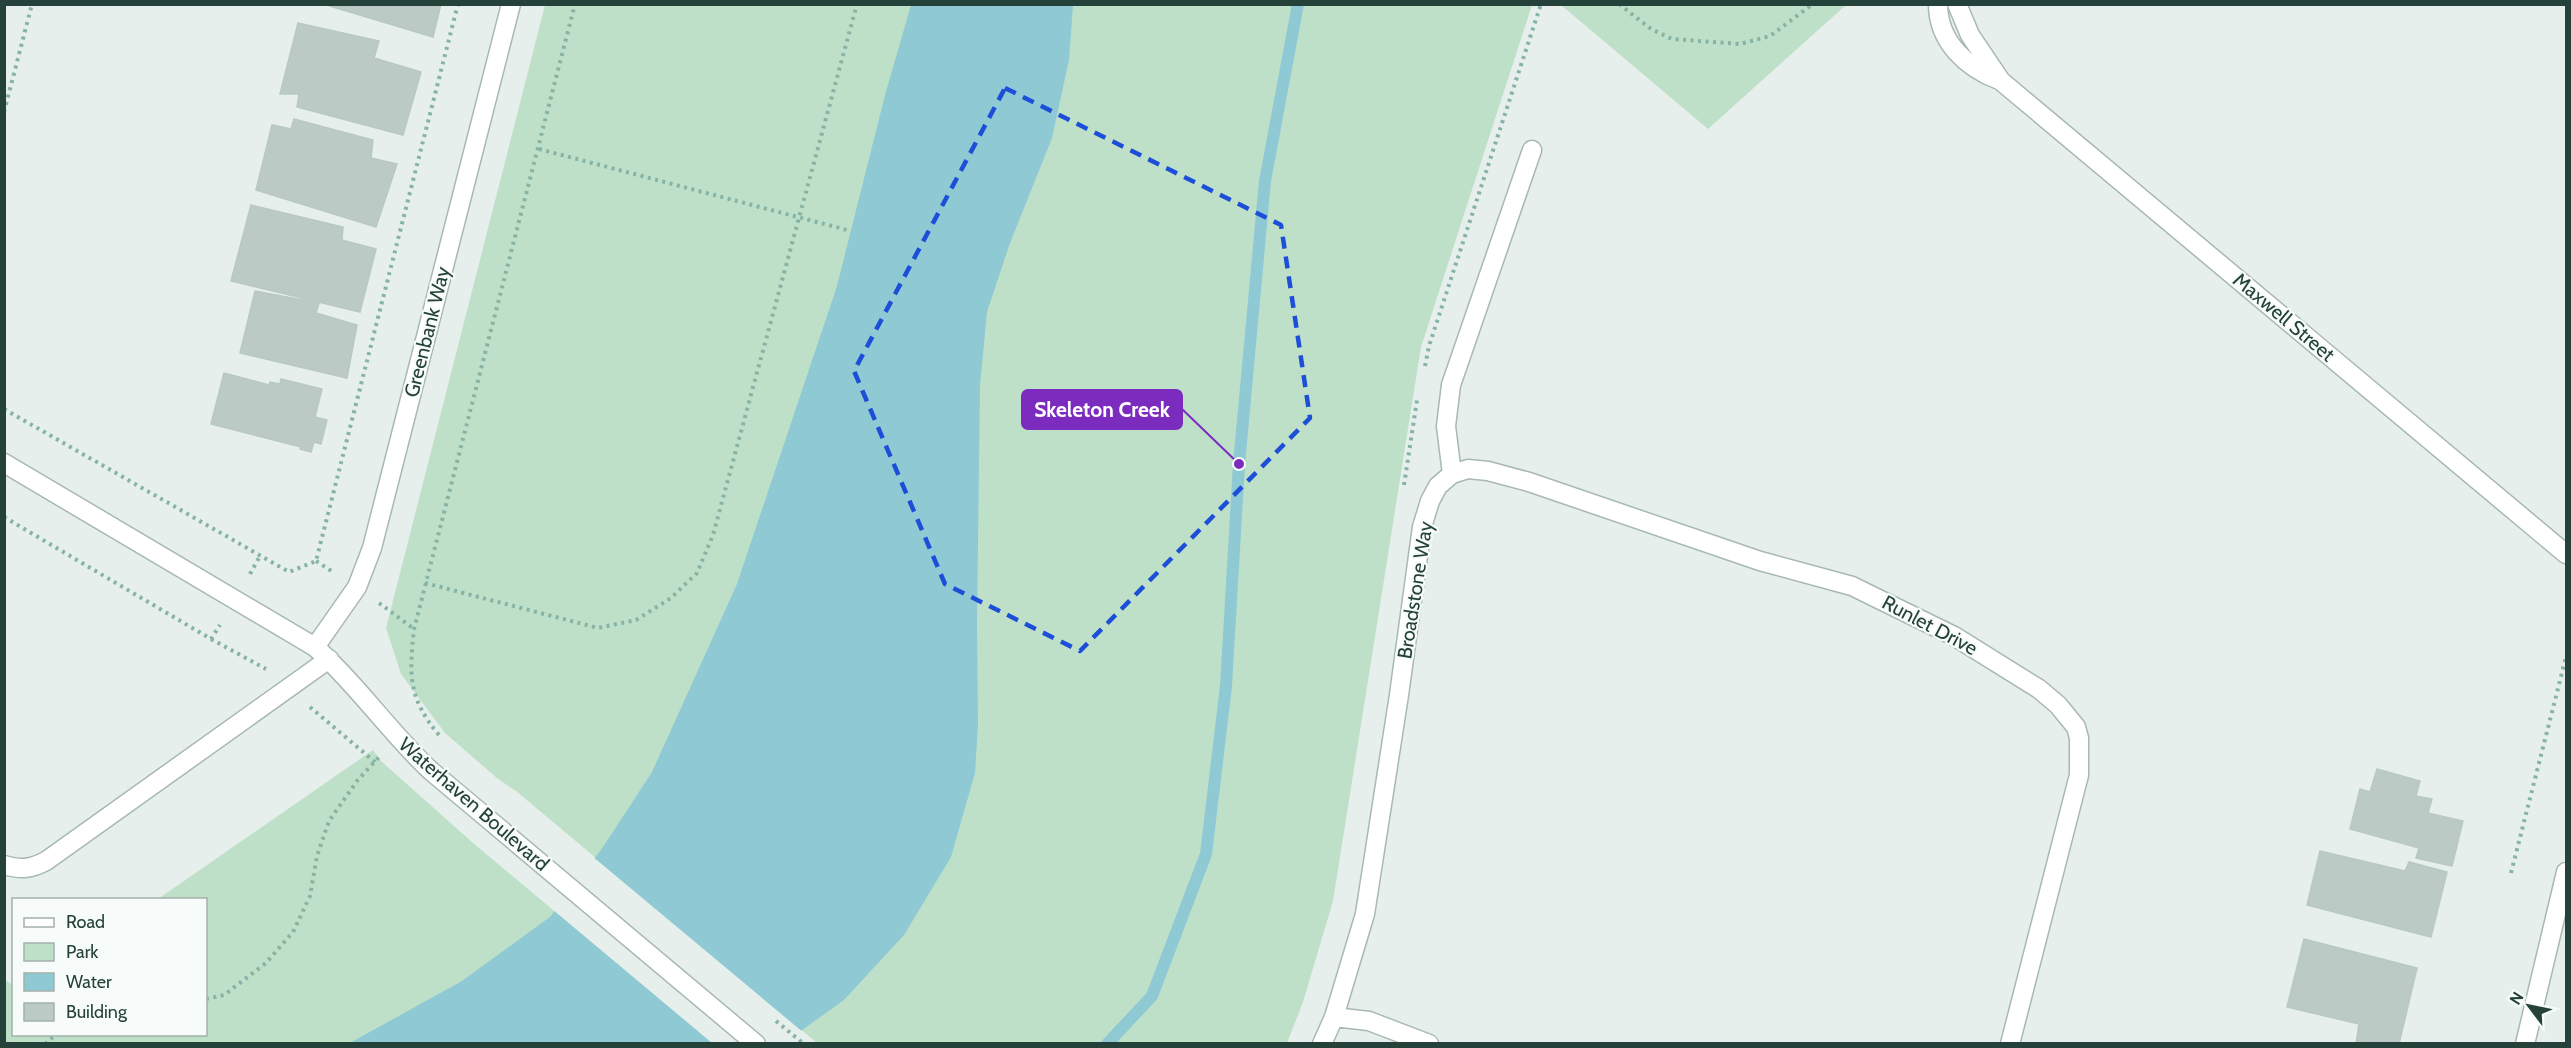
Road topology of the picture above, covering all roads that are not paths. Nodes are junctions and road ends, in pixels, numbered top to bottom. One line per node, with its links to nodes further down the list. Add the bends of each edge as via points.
1 (511, 4): 9 (street, Greenbank Way, via 372,548 357,587)
2 (1938, 4): 4 (street, Maxwell Street, via 1942,29 1954,50 1966,63)
3 (1958, 4): 4 (street, Maxwell Street, via 1970,35)
4 (2001, 81): 8 (street, Maxwell Street)
5 (1532, 150): 7 (street, via 1451,385 1446,426)
6 (4, 463): 9 (street, Waterhaven Boulevard)
7 (1452, 474): 13 (street, Broadstone Way, via 1438,486 1422,527 1365,914); 17 (street, Runlet Drive, via 1468,469 1508,475 1760,561 1852,586 1954,636 2058,705 2076,727 2079,775)
8 (2566, 554)
9 (315, 647): 10 (street, Waterhaven Boulevard)
10 (329, 659): 11 (street, via 46,861 33,868); 14 (street, Waterhaven Boulevard, via 431,771)
11 (4, 865)
12 (2566, 872): 18 (street)
13 (1334, 1017): 15 (street, Broadstone Way); 16 (street, via 1369,1021)
14 (756, 1044)
15 (1322, 1044)
16 (1429, 1044)
17 (2010, 1044)
18 (2525, 1044)

